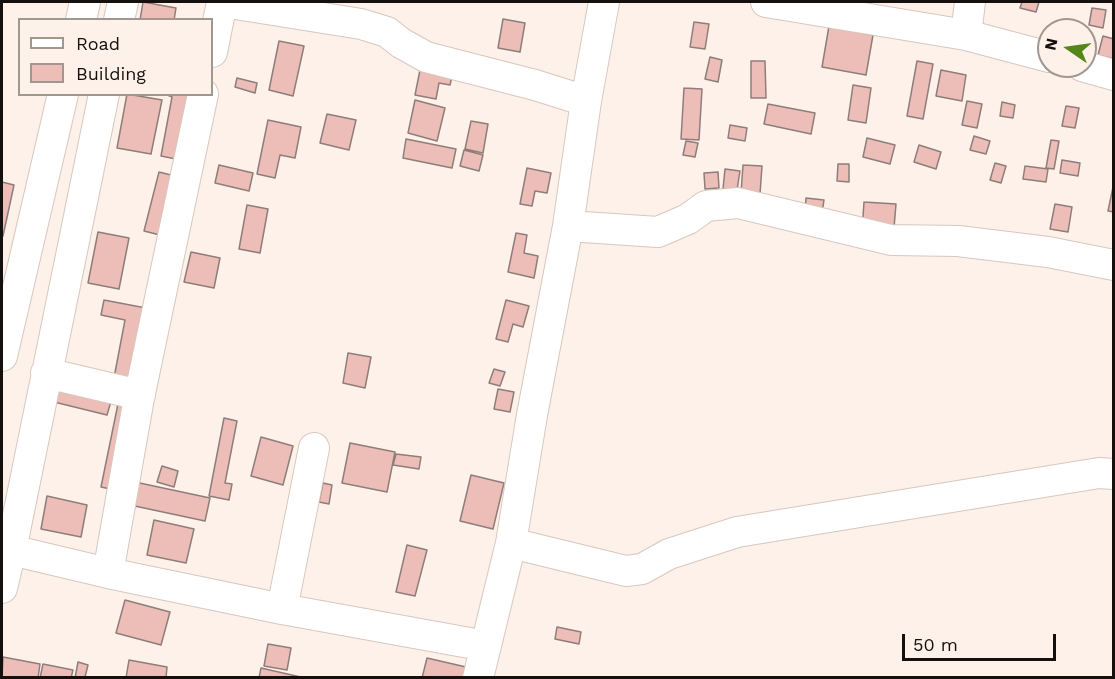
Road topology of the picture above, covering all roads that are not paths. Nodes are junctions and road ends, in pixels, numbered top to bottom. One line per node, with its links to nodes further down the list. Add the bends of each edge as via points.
1 (85, 2): 7 (street)
2 (123, 2): 8 (street)
3 (223, 2): 10 (street); 17 (street, via 361,24 387,32 426,57)
4 (604, 2): 17 (street)
5 (766, 2): 9 (street)
6 (970, 2): 9 (street)
7 (81, 18)
8 (119, 18)
9 (966, 35): 11 (street)
10 (213, 47)
11 (1037, 54)
12 (1097, 70): 13 (street)
13 (1113, 75)
14 (62, 96): 20 (street)
15 (104, 96): 21 (street)
16 (203, 96): 24 (street)
17 (586, 101): 18 (street)
18 (568, 226): 19 (street, via 658,232 706,206 738,203 891,240 958,241); 27 (street)
19 (1113, 265)
20 (9, 286): 21 (street); 22 (street)
21 (53, 344): 23 (street)
22 (2, 356)
23 (46, 373): 24 (street); 28 (street)
24 (140, 395): 29 (street)
25 (314, 448): 31 (street)
26 (1113, 474): 27 (street, via 1099,472 737,532 669,554 642,569 626,570)
27 (511, 543): 32 (street)
28 (11, 550): 29 (street); 30 (street)
29 (108, 573): 31 (street)
30 (2, 588)
31 (282, 609): 32 (street)
32 (486, 646): 33 (street)
33 (478, 678)

